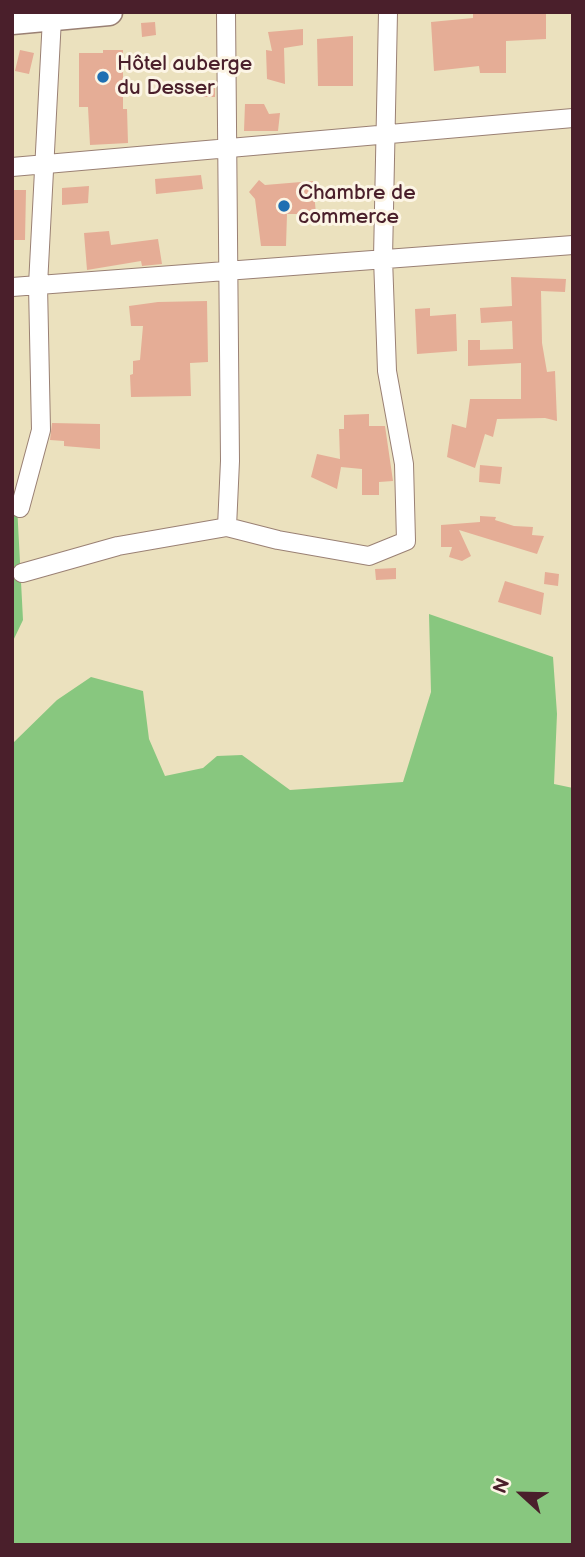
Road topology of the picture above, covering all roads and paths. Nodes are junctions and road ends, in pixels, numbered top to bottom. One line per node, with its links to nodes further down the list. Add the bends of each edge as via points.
1 (110, 12): 4 (main road)
2 (226, 12): 8 (street)
3 (388, 12): 7 (street)
4 (52, 15): 5 (main road); 9 (street)
5 (12, 21)
6 (573, 118): 7 (street)
7 (386, 134): 8 (street); 12 (street)
8 (226, 148): 9 (street); 13 (street)
9 (43, 165): 10 (street); 14 (street)
10 (12, 167)
11 (573, 245): 12 (street)
12 (383, 258): 13 (street); 17 (street, via 387,370 404,464 406,541 369,556)
13 (228, 269): 14 (street); 17 (street)
14 (38, 285): 15 (street); 16 (street, via 41,430)
15 (12, 287)
16 (20, 508)
17 (227, 527): 18 (street, via 118,546)
18 (22, 573)

